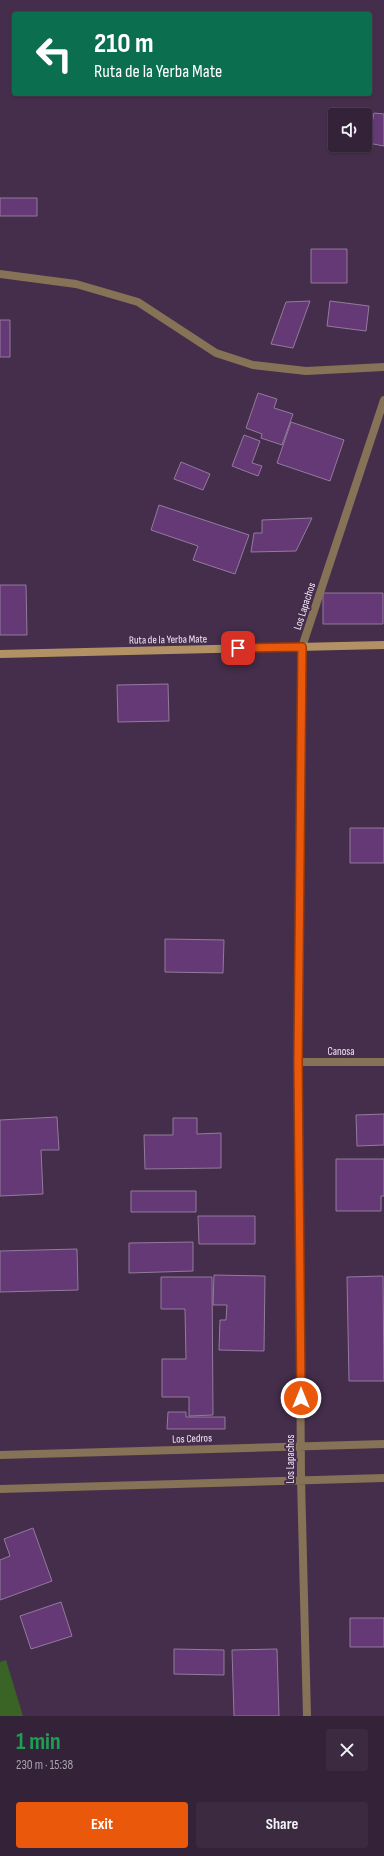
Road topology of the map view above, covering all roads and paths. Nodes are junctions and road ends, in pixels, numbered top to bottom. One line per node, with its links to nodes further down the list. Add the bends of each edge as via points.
1 (0, 274): 2 (street, via 76,284 138,302 216,353 253,366 306,371)
2 (384, 367)
3 (384, 400): 5 (street, Los Lapachos)
4 (384, 645): 5 (main road, Ruta de la Yerba Mate)
5 (302, 647): 6 (main road, Ruta de la Yerba Mate); 7 (street, Los Lapachos)
6 (0, 654)
7 (298, 1062): 8 (street, Canosa); 10 (street, Los Lapachos)
8 (384, 1062)
9 (384, 1444): 10 (street, Los Cedros)
10 (301, 1446): 11 (street, Los Cedros); 13 (street, Los Lapachos)
11 (0, 1455)
12 (384, 1478): 13 (street)
13 (301, 1479): 14 (street); 15 (street, Los Lapachos)
14 (0, 1489)
15 (307, 1716)

